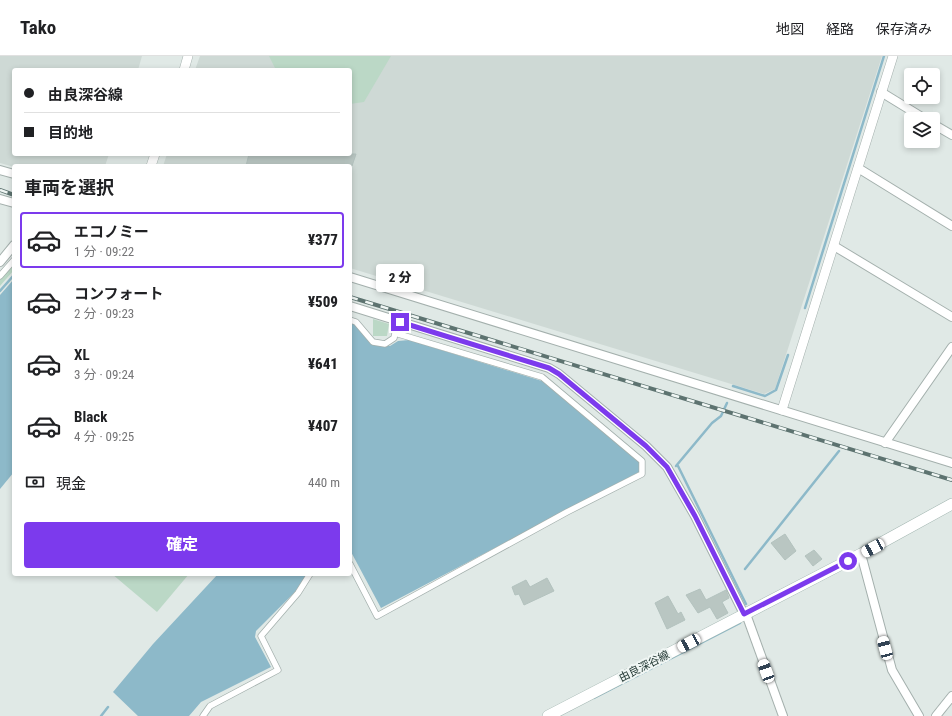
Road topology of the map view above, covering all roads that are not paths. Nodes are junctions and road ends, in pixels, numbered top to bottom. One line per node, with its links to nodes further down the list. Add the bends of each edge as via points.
1 (188, 56): 3 (street)
2 (893, 56): 4 (street)
3 (185, 68)
4 (881, 92): 5 (street); 8 (street)
5 (914, 112)
6 (940, 128): 7 (street)
7 (952, 135)
8 (858, 168): 13 (street); 14 (street)
9 (0, 170): 10 (street)
10 (12, 173)
11 (0, 199): 12 (street)
12 (12, 202)
13 (952, 226)
14 (834, 246): 21 (street); 24 (street)
15 (12, 247): 16 (street)
16 (0, 262)
17 (12, 262): 18 (street)
18 (0, 276)
19 (352, 279): 24 (street)
20 (352, 307): 31 (street, via 549,368 559,374 646,446 667,467)
21 (952, 317)
22 (352, 321): 29 (street, via 373,342 385,344 394,338 395,333 542,378 642,461 642,474 377,616)
23 (952, 347): 25 (street)
24 (782, 410): 25 (street)
25 (885, 443): 26 (street)
26 (952, 463)
27 (952, 504): 28 (main road, 由良深谷線)
28 (860, 554): 31 (main road, 由良深谷線); 36 (street, via 892,670)
29 (352, 568)
30 (309, 576): 33 (street, via 298,593 261,636 278,670 210,706)
31 (745, 614): 34 (main road, 由良深谷線); 35 (street)
32 (952, 696): 37 (street)
33 (203, 716)
34 (548, 716)
35 (783, 716)
36 (919, 716)
37 (936, 716)

